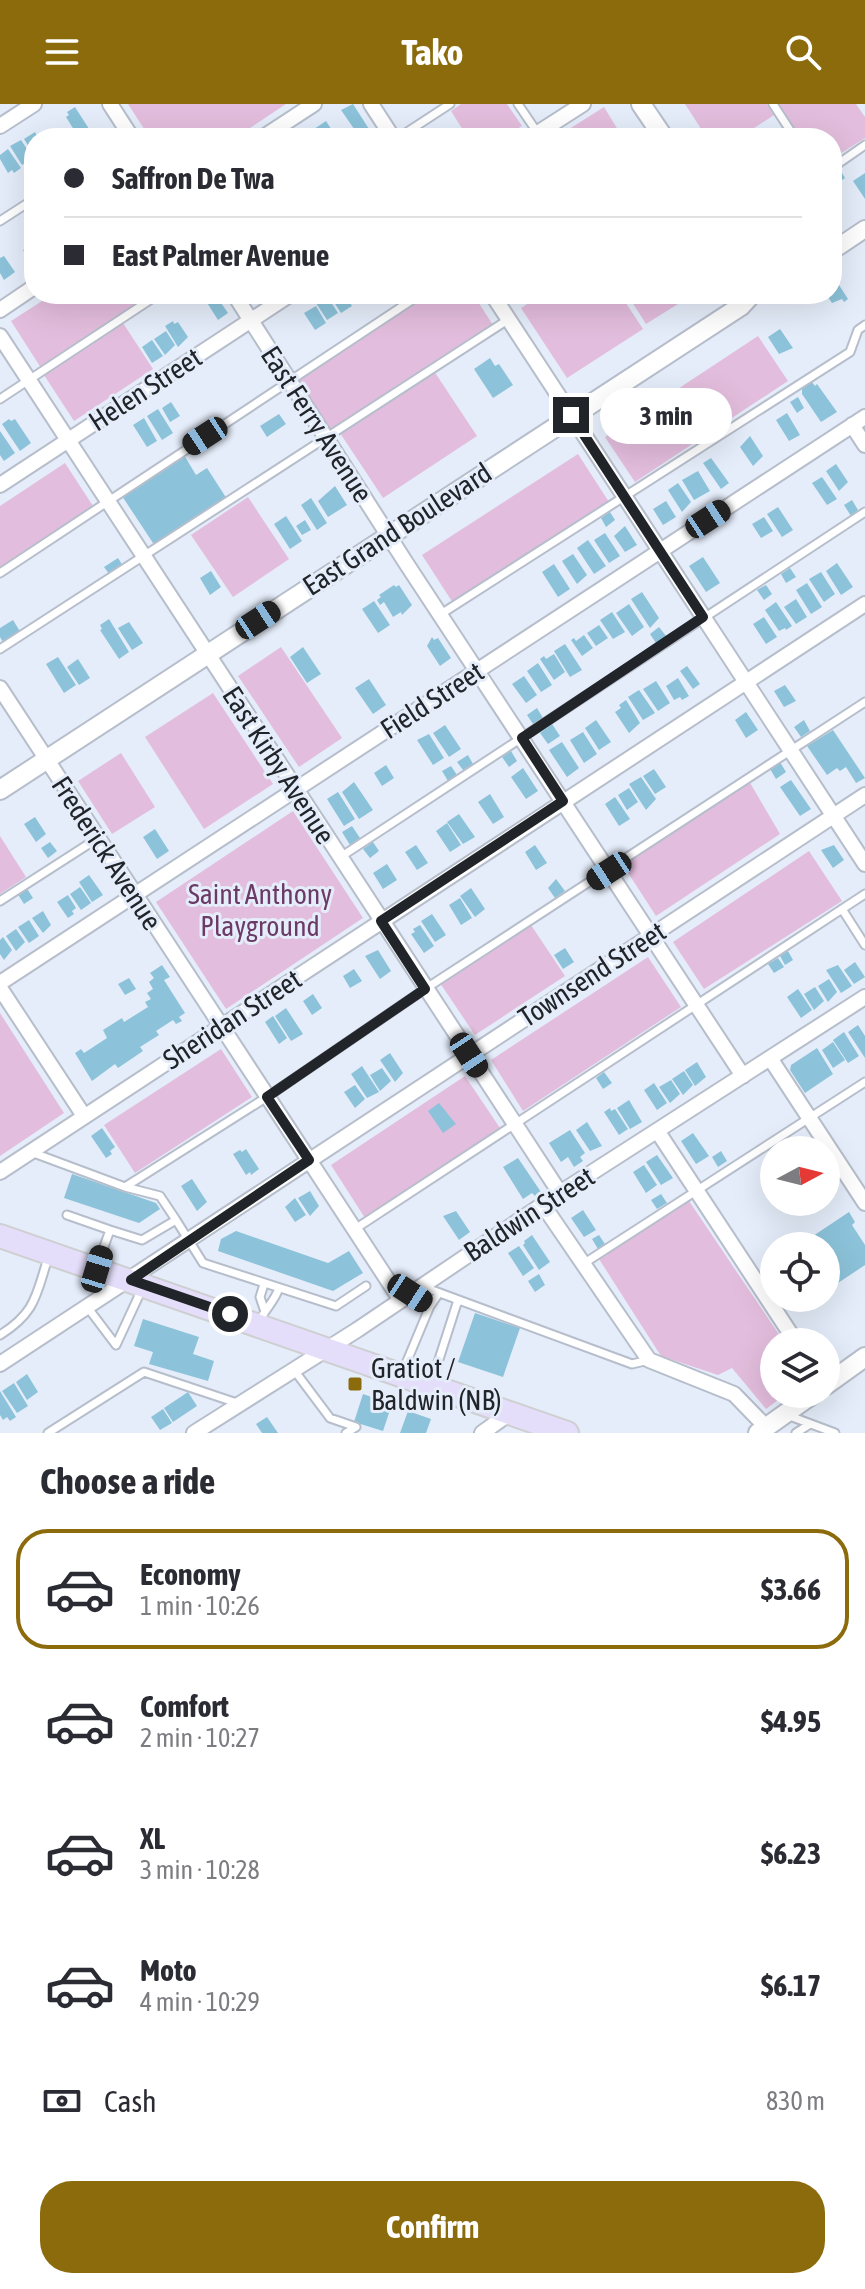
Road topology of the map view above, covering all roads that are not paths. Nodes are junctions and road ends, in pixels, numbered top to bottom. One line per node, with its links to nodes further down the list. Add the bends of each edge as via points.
1 (34, 104): 10 (street)
2 (110, 104): 11 (street)
3 (314, 104): 12 (street)
4 (371, 104): 13 (street)
5 (450, 104): 14 (lane)
6 (518, 104): 15 (lane)
7 (583, 104): 16 (street)
8 (641, 104): 17 (main road)
9 (773, 104): 18 (lane)
10 (0, 126)
11 (125, 128)
12 (277, 128)
13 (389, 128)
14 (412, 128)
15 (530, 128)
16 (546, 128)
17 (657, 128)
18 (789, 128)
19 (865, 145): 20 (lane)
20 (842, 161)
21 (24, 205): 22 (lane)
22 (0, 221)
23 (865, 229): 24 (street)
24 (842, 244)
25 (24, 294): 32 (street)
26 (144, 304): 37 (lane)
27 (241, 304): 34 (street, East Ferry Avenue)
28 (276, 304): 34 (street, Helen Street)
29 (406, 304): 38 (lane)
30 (499, 304): 33 (street)
31 (743, 304): 40 (main road, East Grand Boulevard)
32 (0, 310)
33 (509, 319): 40 (street); 42 (lane)
34 (251, 320): 38 (street, East Ferry Avenue); 43 (street, Helen Street)
35 (865, 325): 46 (lane, via 850,352)
36 (0, 336): 37 (street, East Kirby Avenue)
37 (30, 380): 39 (lane); 43 (street, East Kirby Avenue)
38 (289, 380): 42 (street, East Ferry Avenue); 47 (lane)
39 (0, 399)
40 (571, 415): 46 (street); 49 (main road, East Grand Boulevard)
41 (858, 421): 44 (street); 50 (street, Field Street)
42 (325, 436): 49 (street, East Ferry Avenue); 51 (lane)
43 (69, 440): 45 (street, Helen Street); 47 (street, East Kirby Avenue)
44 (865, 445)
45 (0, 485)
46 (625, 498): 50 (street); 54 (lane)
47 (108, 500): 51 (street, East Kirby Avenue); 52 (lane)
48 (865, 512): 55 (lane)
49 (388, 535): 54 (street, East Ferry Avenue); 57 (main road, East Grand Boulevard)
50 (660, 551): 55 (street); 58 (street, Field Street)
51 (144, 557): 56 (lane); 57 (street, East Kirby Avenue)
52 (0, 573)
53 (865, 604): 59 (street, Sheridan Street)
54 (441, 614): 58 (street, East Ferry Avenue)
55 (703, 617): 59 (street); 62 (lane)
56 (0, 649)
57 (206, 654): 64 (main road, East Grand Boulevard); 66 (street, East Kirby Avenue)
58 (478, 670): 62 (street, East Ferry Avenue); 66 (street, Field Street)
59 (747, 683): 63 (street); 68 (street, Sheridan Street)
60 (0, 688): 64 (street, Frederick Avenue)
61 (865, 702): 63 (lane)
62 (522, 738): 68 (street, East Ferry Avenue); 71 (lane)
63 (791, 750): 69 (street); 73 (lane)
64 (46, 759): 65 (main road, East Grand Boulevard); 70 (street, Frederick Avenue)
65 (0, 790)
66 (295, 790): 71 (street, East Kirby Avenue); 75 (street, Field Street)
67 (865, 795): 69 (street, Townsend Street)
68 (563, 801): 73 (street, East Ferry Avenue); 78 (street, Sheridan Street)
69 (834, 816): 72 (street); 79 (street, Townsend Street)
70 (98, 838): 75 (street, Frederick Avenue); 76 (lane)
71 (339, 858): 78 (street, East Kirby Avenue)
72 (865, 864)
73 (609, 871): 79 (street, East Ferry Avenue); 82 (lane)
74 (865, 894): 77 (lane)
75 (135, 895): 81 (street, Field Street); 85 (street, Frederick Avenue)
76 (0, 901)
77 (842, 909): 80 (lane); 84 (lane)
78 (381, 921): 82 (street, East Kirby Avenue); 85 (street, Sheridan Street)
79 (651, 935): 84 (street, East Ferry Avenue); 86 (street, Townsend Street)
80 (865, 945)
81 (0, 986): 91 (street)
82 (425, 989): 86 (street, East Kirby Avenue); 90 (lane)
83 (865, 997): 87 (street, Baldwin Street)
84 (696, 1004): 88 (street, East Ferry Avenue); 93 (lane)
85 (221, 1026): 90 (street, Frederick Avenue); 91 (street, Sheridan Street)
86 (469, 1055): 93 (street, East Kirby Avenue); 96 (street, Townsend Street)
87 (770, 1058): 88 (street, Baldwin Street); 92 (street)
88 (743, 1076): 94 (street, Baldwin Street)
89 (865, 1082): 92 (lane)
90 (267, 1097): 96 (street, Frederick Avenue); 98 (lane)
91 (84, 1116): 95 (street, Sheridan Street)
92 (809, 1118): 99 (lane); 101 (street)
93 (515, 1125): 100 (street, East Kirby Avenue); 106 (lane)
94 (658, 1132): 99 (street); 100 (street, Baldwin Street)
95 (31, 1152): 97 (street, Sheridan Street); 98 (lane)
96 (309, 1160): 106 (street); 108 (street, Townsend Street)
97 (0, 1172)
98 (125, 1187): 104 (lane, via 160,1196)
99 (696, 1190): 110 (lane); 122 (street)
100 (560, 1193): 102 (street, Baldwin Street)
101 (865, 1203)
102 (543, 1205): 110 (street); 116 (street, Baldwin Street)
103 (67, 1215): 105 (lane)
104 (176, 1220): 105 (lane, via 142,1240); 108 (lane)
105 (110, 1230): 111 (lane)
106 (355, 1230): 116 (street)
107 (0, 1236): 109 (main road)
108 (188, 1240): 112 (street, Townsend Street); 113 (lane, via 203,1263)
109 (50, 1253): 111 (main road); 123 (lane, via 32,1308)
110 (583, 1264): 126 (street)
111 (97, 1269): 112 (main road)
112 (138, 1282): 120 (street, Townsend Street); 120 (lane, via 116,1345); 121 (main road)
113 (264, 1284): 115 (lane); 121 (lane)
114 (366, 1286): 115 (lane, via 336,1306)
115 (279, 1288): 121 (lane)
116 (410, 1292): 117 (lane); 119 (lane); 124 (street, Baldwin Street)
117 (439, 1293): 118 (lane); 119 (lane)
118 (458, 1300): 126 (lane, via 632,1364); 131 (lane)
119 (430, 1306): 129 (lane)
120 (88, 1308): 127 (street, Townsend Street)
121 (261, 1317): 124 (main road)
122 (787, 1328)
123 (0, 1335)
124 (326, 1348): 128 (street, Baldwin Street); 129 (main road)
125 (865, 1357): 130 (main road)
126 (649, 1360): 137 (street, via 734,1394)
127 (0, 1364)
128 (294, 1369): 132 (street, Baldwin Street); 140 (lane, via 330,1418 356,1427)
129 (401, 1375): 131 (main road)
130 (840, 1375)
131 (431, 1385): 134 (main road)
132 (239, 1403): 138 (lane, via 144,1372); 139 (street, Baldwin Street)
133 (793, 1408): 135 (main road)
134 (510, 1413): 141 (street); 142 (main road)
135 (785, 1414): 136 (lane); 137 (main road)
136 (810, 1424): 143 (lane); 144 (lane)
137 (762, 1430)
138 (48, 1433)
139 (194, 1433)
140 (346, 1433)
141 (482, 1433)
142 (567, 1433)
143 (796, 1433)
144 (835, 1433)

